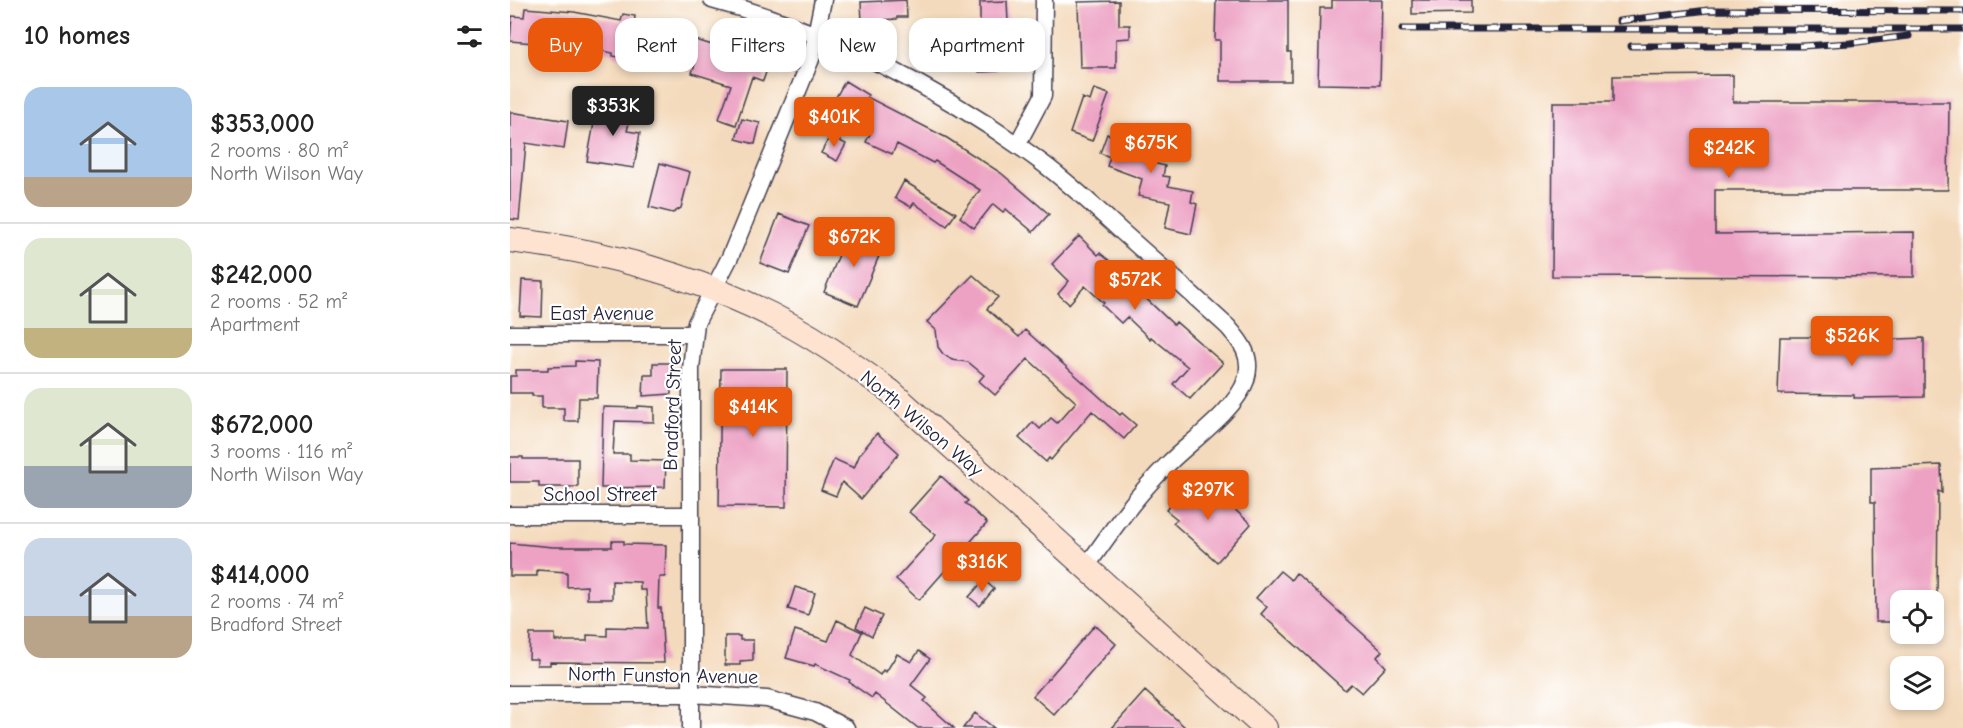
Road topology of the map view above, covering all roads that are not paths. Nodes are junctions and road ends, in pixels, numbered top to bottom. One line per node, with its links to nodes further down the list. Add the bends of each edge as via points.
1 (712, 0): 4 (street)
2 (823, 0): 4 (street, Bradford Street)
3 (1044, 0): 5 (street, via 1043,96)
4 (816, 36): 5 (street, via 904,77); 7 (street, Bradford Street, via 811,59)
5 (1017, 146): 12 (street, via 1092,204 1244,345 1248,372 1235,398 1129,506)
6 (510, 240): 7 (main road, North Wilson Way, via 629,261)
7 (713, 290): 9 (street, Bradford Street); 12 (main road, North Wilson Way, via 797,330 890,391)
8 (510, 334): 9 (street, East Avenue)
9 (694, 334): 11 (street, Bradford Street)
10 (510, 515): 11 (street, School Street)
11 (690, 516): 14 (street, Bradford Street)
12 (1086, 567): 17 (main road, North Wilson Way)
13 (510, 694): 14 (street, North Funston Avenue)
14 (692, 694): 15 (street, Bradford Street); 16 (street, North Funston Avenue, via 783,702)
15 (691, 728)
16 (846, 728)
17 (1265, 728)

